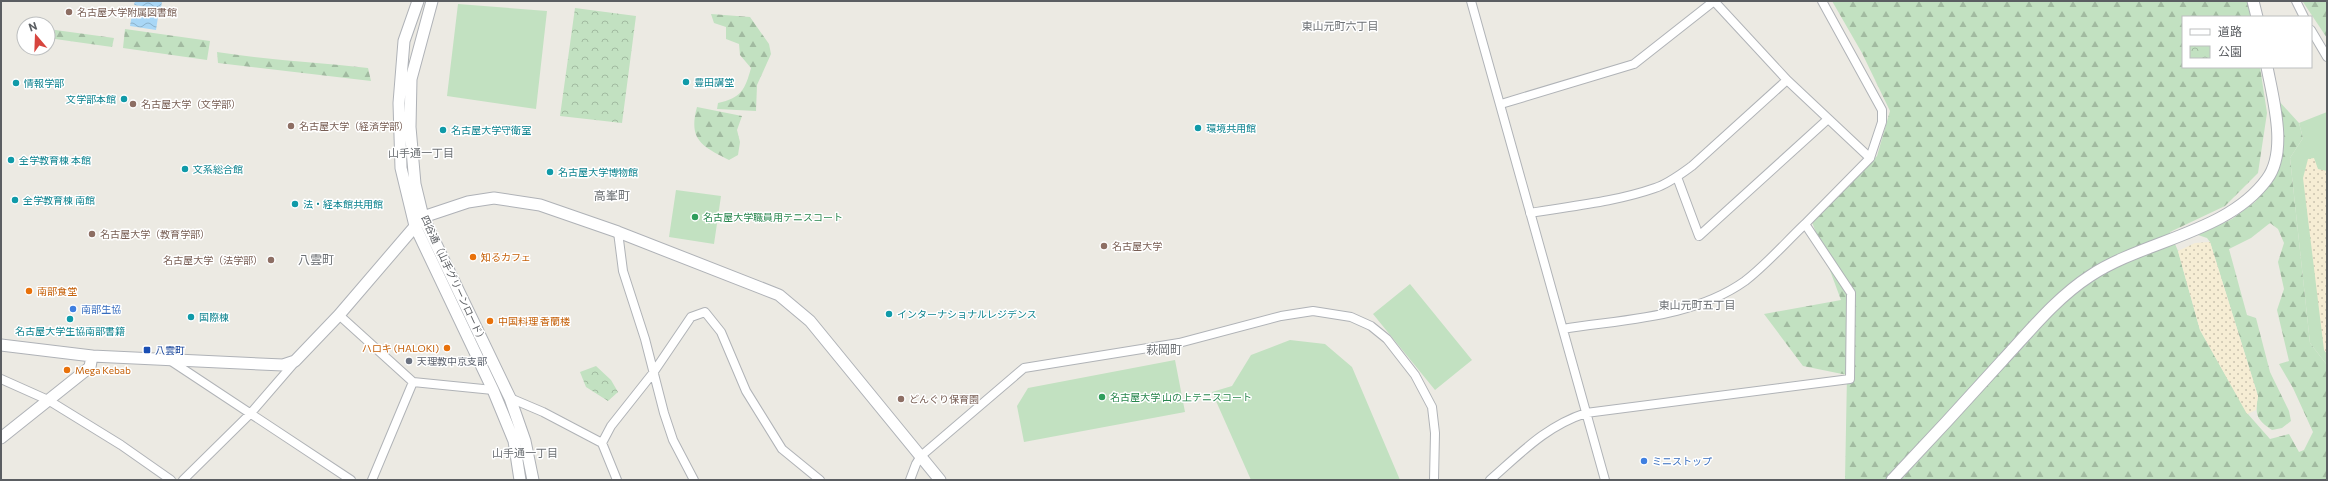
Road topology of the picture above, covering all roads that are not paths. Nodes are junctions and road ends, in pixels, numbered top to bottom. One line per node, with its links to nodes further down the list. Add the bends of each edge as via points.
1 (418, 1): 21 (street, via 404,42 399,104 401,168)
2 (432, 1): 19 (street, 四谷通（山手グリーンロード）, via 411,79 412,151 415,184)
3 (1471, 1): 14 (street)
4 (1714, 1): 13 (street); 14 (street, via 1634,64)
5 (1822, 1): 16 (street, via 1882,110 1882,122)
6 (2253, 1): 8 (street)
7 (2296, 1): 9 (street)
8 (2257, 16)
9 (2304, 16)
10 (2312, 32): 11 (street)
11 (2327, 57)
12 (2267, 68): 54 (street, via 2279,135 2268,178 2247,201 2226,215 2125,257 2090,276 2065,296)
13 (1787, 80): 15 (street); 17 (street)
14 (1501, 104): 18 (street)
15 (1828, 118): 16 (street); 17 (street, via 1699,236)
16 (1870, 158): 20 (street)
17 (1677, 177): 18 (street, via 1656,188)
18 (1530, 213): 24 (street)
19 (423, 217): 21 (street); 22 (street, via 468,202 494,198 540,205); 33 (street, 四谷通（山手グリーンロード）)
20 (1805, 224): 24 (street, via 1745,280 1715,298 1686,310); 35 (street, via 1851,293 1850,379)
21 (415, 226): 23 (street); 32 (street)
22 (618, 232): 29 (street, via 623,271); 39 (street, via 779,295 810,321)
23 (339, 315): 28 (street); 31 (street)
24 (1563, 329): 35 (street)
25 (1, 344): 26 (street)
26 (92, 356): 27 (street); 34 (street, via 90,367)
27 (171, 361): 28 (street, via 283,365); 36 (street)
28 (295, 361): 36 (street)
29 (653, 372): 38 (street, via 611,426); 47 (street, via 674,440); 48 (street, via 691,317 705,312 721,332 746,391 782,449)
30 (1, 379): 34 (street)
31 (413, 382): 32 (street); 43 (street)
32 (493, 390): 44 (street, via 514,441)
33 (510, 398): 38 (street); 45 (street, 四谷通（山手グリーンロード）, via 525,441)
34 (48, 400): 37 (street); 40 (street, via 121,445)
35 (1586, 413): 52 (street, via 1566,420 1544,433); 53 (street)
36 (250, 414): 41 (street); 42 (street)
37 (1, 438)
38 (602, 443): 46 (street)
39 (922, 456): 49 (street); 50 (street); 51 (street, via 1024,368 1179,343 1281,316 1313,311 1351,317 1371,326 1387,339 1415,375 1432,407 1435,433)
40 (171, 480)
41 (182, 480)
42 (351, 480)
43 (372, 480)
44 (520, 480)
45 (533, 480)
46 (617, 480)
47 (694, 480)
48 (820, 480)
49 (910, 480)
50 (940, 480)
51 (1434, 480)
52 (1490, 480)
53 (1605, 480)
54 (1892, 480)

